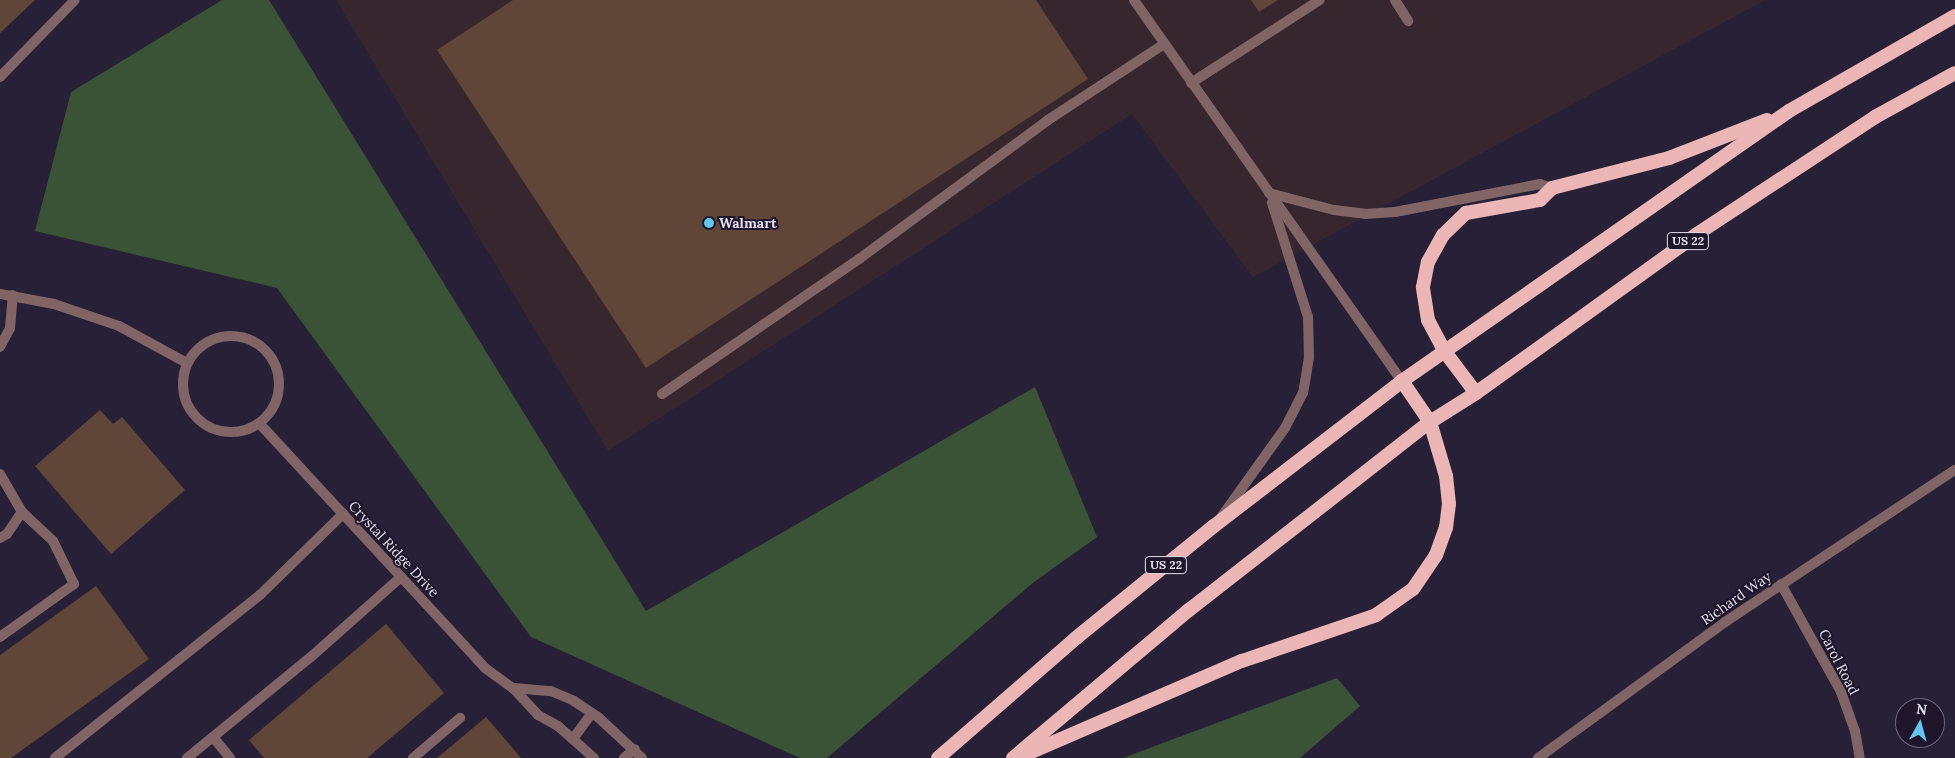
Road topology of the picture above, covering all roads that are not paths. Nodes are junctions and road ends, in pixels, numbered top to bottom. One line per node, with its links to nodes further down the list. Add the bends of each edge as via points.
1 (75, 0): 9 (street)
2 (1134, 0): 7 (street)
3 (1320, 0): 10 (street)
4 (1395, 0): 6 (street)
5 (1955, 16): 11 (highway, US 22)
6 (1408, 20)
7 (1164, 44): 10 (street); 21 (street, via 1048,120 859,259)
8 (1955, 73): 20 (highway, US 22, via 1875,117 1697,234)
9 (0, 77)
10 (1191, 83): 13 (street)
11 (1789, 111): 12 (highway, via 1669,158); 17 (highway, US 22)
12 (1552, 188): 13 (street, via 1540,184 1395,212 1365,214 1334,210); 17 (highway, via 1540,200 1466,213 1444,234 1428,262 1423,287 1428,320)
13 (1269, 193): 19 (street); 28 (street, via 1308,318 1308,366 1303,394 1286,428)
14 (0, 294): 15 (street)
15 (13, 295): 16 (street, via 10,328); 18 (street, via 54,304 119,326)
16 (0, 347)
17 (1445, 352): 19 (highway, US 22); 20 (highway)
18 (186, 363): 23 (street, via 183,395 201,422 230,432 246,430); 23 (street, via 209,340 225,335 241,336 256,342 269,354 277,368 279,383 277,398 270,412)
19 (1402, 381): 22 (highway); 28 (highway, US 22)
20 (1476, 393): 22 (highway, US 22)
21 (662, 394)
22 (1430, 422): 47 (highway, US 22, via 1189,610); 48 (highway, via 1446,476 1449,504 1446,528 1436,555 1414,588 1376,615 1242,661)
23 (259, 423): 27 (street, Crystal Ridge Drive)
24 (1955, 470): 31 (street, Richard Way)
25 (0, 474): 26 (street)
26 (22, 512): 29 (street, via 7,534); 32 (street, via 53,541 74,584)
27 (343, 514): 30 (street, Crystal Ridge Drive); 39 (street, via 261,594)
28 (1214, 526): 46 (highway, US 22, via 1076,638)
29 (0, 538)
30 (401, 577): 33 (street, Crystal Ridge Drive, via 485,668); 36 (street)
31 (1781, 584): 49 (street, Richard Way); 50 (street, Carol Road, via 1841,692 1855,731)
32 (0, 637)
33 (513, 688): 34 (street, via 551,691); 37 (street, Crystal Ridge Drive, via 538,715)
34 (592, 713): 37 (street); 38 (street)
35 (460, 718): 42 (street)
36 (213, 737): 40 (street); 41 (street)
37 (573, 739): 43 (street, Crystal Ridge Drive)
38 (635, 750): 44 (street); 45 (street)
39 (54, 758)
40 (187, 758)
41 (230, 758)
42 (413, 758)
43 (594, 758)
44 (624, 758)
45 (642, 758)
46 (938, 758)
47 (1013, 758)
48 (1018, 758)
49 (1538, 758)
50 (1860, 758)

